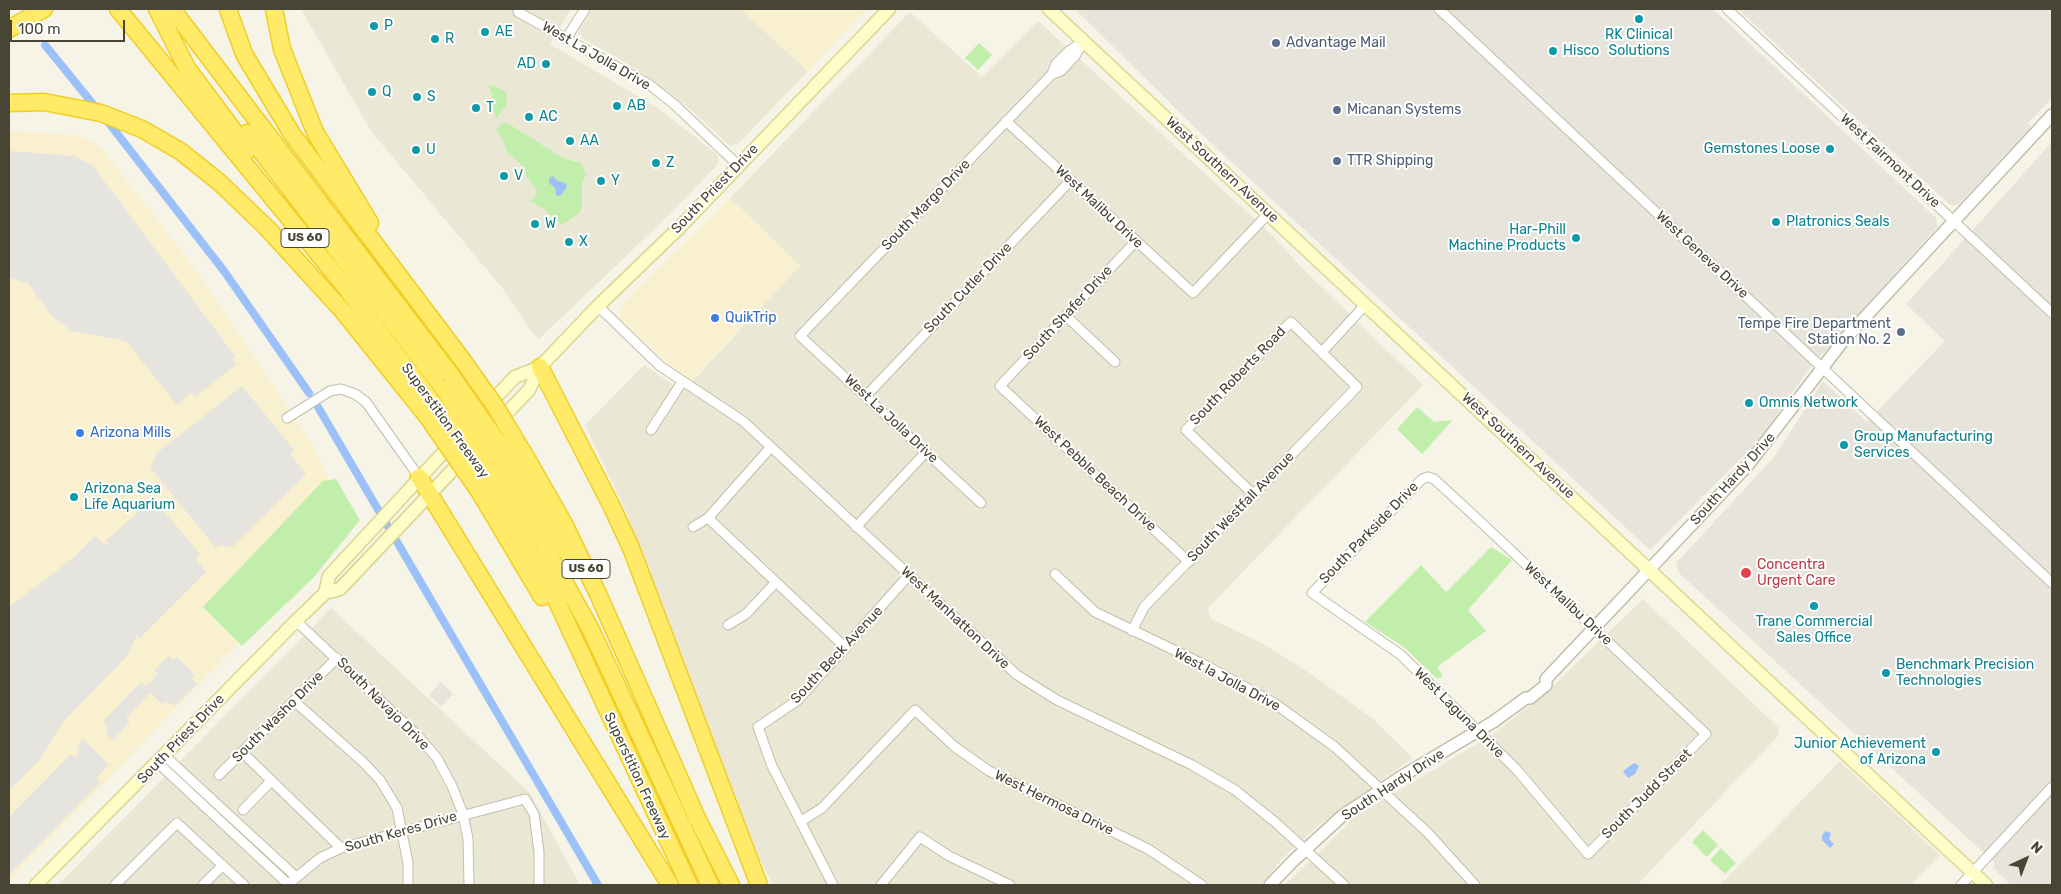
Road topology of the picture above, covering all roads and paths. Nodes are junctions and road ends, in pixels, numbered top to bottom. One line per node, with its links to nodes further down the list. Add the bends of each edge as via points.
1 (44, 9): 14 (highway)
2 (118, 9): 17 (highway, Superstition Freeway / US 60)
3 (158, 9): 17 (highway)
4 (169, 9): 17 (highway)
5 (172, 9): 36 (highway, via 322,205)
6 (228, 9): 26 (highway, US 60, via 244,54 292,134)
7 (274, 9): 26 (highway, via 282,49 315,132)
8 (585, 9): 15 (street)
9 (889, 9): 21 (main road, South Priest Drive)
10 (1049, 9): 16 (main road, West Southern Avenue)
11 (1439, 9): 35 (street, West Geneva Drive)
12 (1727, 9): 24 (street, West Fairmont Drive)
13 (518, 12): 15 (street, West La Jolla Drive)
14 (9, 29)
15 (566, 39): 21 (street, West La Jolla Drive, via 650,85)
16 (1084, 41): 20 (street, South Margo Drive, via 1056,64 1052,74); 23 (main road, West Southern Avenue)
17 (185, 69): 36 (highway); 40 (highway, Superstition Freeway / US 60)
18 (9, 103): 40 (highway, via 44,102 101,113 180,151 219,182 266,228)
19 (2052, 115): 24 (street, South Hardy Drive)
20 (1006, 121): 22 (street, West Malibu Drive); 31 (street, South Margo Drive)
21 (738, 165): 28 (main road, South Priest Drive)
22 (1071, 180): 25 (street, West Malibu Drive); 39 (street, South Cutler Drive)
23 (1268, 214): 25 (street, West Malibu Drive, via 1193,294); 27 (main road, West Southern Avenue)
24 (1954, 221): 29 (street, West Fairmont Drive); 35 (street, South Hardy Drive)
25 (1136, 240): 30 (street, South Shafer Drive)
26 (417, 299): 45 (highway, Superstition Freeway / US 60, bridge, via 495,406)
27 (1366, 304): 32 (street); 57 (main road, West Southern Avenue)
28 (598, 306): 34 (main road, South Priest Drive); 37 (street, West Manhatton Drive, via 660,366)
29 (2052, 313)
30 (1066, 316): 33 (street); 38 (street, South Shafer Drive)
31 (800, 336): 39 (street, West La Jolla Drive)
32 (1322, 352): 48 (street, South Westfall Avenue, via 1357,387); 48 (street, South Roberts Road, via 1291,322 1186,430)
33 (1115, 362)
34 (540, 367): 47 (main road, South Priest Drive, via 515,377); 49 (main road, South Priest Drive, via 529,390); 107 (highway, via 631,548)
35 (1822, 367): 57 (street, South Hardy Drive, via 1748,465); 61 (street, West Geneva Drive)
36 (448, 382): 45 (highway, bridge)
37 (682, 382): 42 (street); 43 (street, West Manhatton Drive, via 743,421)
38 (1000, 386): 56 (street, West Pebble Beach Drive)
39 (866, 396): 44 (street, West La Jolla Drive)
40 (431, 410): 45 (highway, Superstition Freeway / US 60, bridge)
41 (287, 418): 47 (street, via 330,391 341,389 361,398)
42 (651, 430)
43 (771, 447): 51 (street); 54 (street, West Manhatton Drive)
44 (926, 452): 50 (street, West La Jolla Drive); 54 (street)
45 (503, 475): 104 (highway, Superstition Freeway / US 60, via 552,591); 105 (highway, via 591,630); 106 (highway, Superstition Freeway / US 60, via 564,524 697,818)
46 (1428, 477): 63 (street, South Parkside Drive, via 1422,479); 66 (street, West Malibu Drive, via 1434,478)
47 (419, 478): 49 (highway); 52 (main road, South Priest Drive)
48 (1253, 494): 56 (street, South Westfall Avenue)
49 (429, 495): 55 (main road, South Priest Drive); 103 (highway)
50 (981, 503)
51 (708, 518): 53 (street); 60 (street)
52 (376, 524): 55 (street); 62 (main road, South Priest Drive, via 329,576)
53 (693, 527)
54 (856, 527): 59 (street, West Manhatton Drive)
55 (386, 541): 62 (main road, South Priest Drive, via 340,589)
56 (1189, 562): 67 (street, South Westfall Avenue, via 1144,607)
57 (1650, 570): 66 (street, South Hardy Drive); 93 (main road, West Southern Avenue)
58 (1055, 574): 67 (street, West la Jolla Drive, via 1095,612)
59 (909, 575): 68 (street, South Beck Avenue); 89 (street, West Manhatton Drive, via 1033,687 1213,776)
60 (776, 582): 65 (street, via 746,614); 68 (street)
61 (2052, 584)
62 (325, 593): 64 (main road, South Priest Drive)
63 (1312, 593): 71 (street, West Laguna Drive, via 1401,655)
64 (296, 621): 69 (street, South Navajo Drive); 74 (main road, South Priest Drive)
65 (728, 624)
66 (1595, 629): 71 (street, South Hardy Drive, via 1546,679 1534,686 1526,698); 72 (street, West Malibu Drive)
67 (1132, 631): 79 (street, West la Jolla Drive, via 1205,664 1274,703 1335,747)
68 (846, 648): 84 (street, South Beck Avenue, via 798,700 758,727 772,766)
69 (337, 658): 70 (street, South Washo Drive); 82 (street, South Navajo Drive, via 437,758)
70 (294, 701): 73 (street, South Washo Drive); 86 (street, via 380,780 397,808)
71 (1479, 731): 79 (street, South Hardy Drive); 91 (street, West Laguna Drive)
72 (1706, 734): 91 (street, South Judd Street)
73 (243, 753): 75 (street, South Washo Drive); 76 (street)
74 (162, 759): 77 (street); 80 (street); 95 (main road, South Priest Drive)
75 (219, 775)
76 (271, 780): 81 (street); 88 (street)
77 (198, 786): 80 (street); 83 (street)
78 (2052, 787): 93 (street)
79 (1381, 789): 89 (street, South Hardy Drive, via 1342,816); 114 (street, West la Jolla Drive, via 1428,833)
80 (191, 794): 85 (street)
81 (243, 810)
82 (463, 814): 86 (street, South Keres Drive); 101 (street, South Navajo Drive, via 468,839); 102 (street, South Keres Drive, via 526,799 534,814)
83 (231, 817): 85 (street); 87 (street)
84 (800, 822): 108 (street); 111 (street, West Hermosa Drive, via 822,808 915,710 955,747 989,771 1148,848)
85 (224, 824): 90 (street)
86 (402, 830): 88 (street, South Keres Drive); 100 (street)
87 (262, 846): 90 (street); 94 (street)
88 (341, 848): 94 (street, South Keres Drive)
89 (1305, 850): 112 (street, South Hardy Drive); 113 (street, West Manhatton Drive)
90 (255, 854): 99 (street)
91 (1588, 854)
92 (224, 865): 96 (street, via 177,823); 97 (street); 98 (street)
93 (1972, 873): 115 (street); 116 (main road, West Southern Avenue)
94 (295, 876): 99 (street, South Keres Drive)
95 (36, 885)
96 (115, 885)
97 (203, 885)
98 (244, 885)
99 (287, 885)
100 (408, 885)
101 (469, 885)
102 (539, 885)
103 (670, 885)
104 (689, 885)
105 (710, 885)
106 (731, 885)
107 (759, 885)
108 (833, 885)
109 (881, 885): 110 (street, via 920,837 950,856)
110 (1010, 885)
111 (1202, 885)
112 (1270, 885)
113 (1344, 885)
114 (1475, 885)
115 (1961, 885)
116 (1986, 885)

